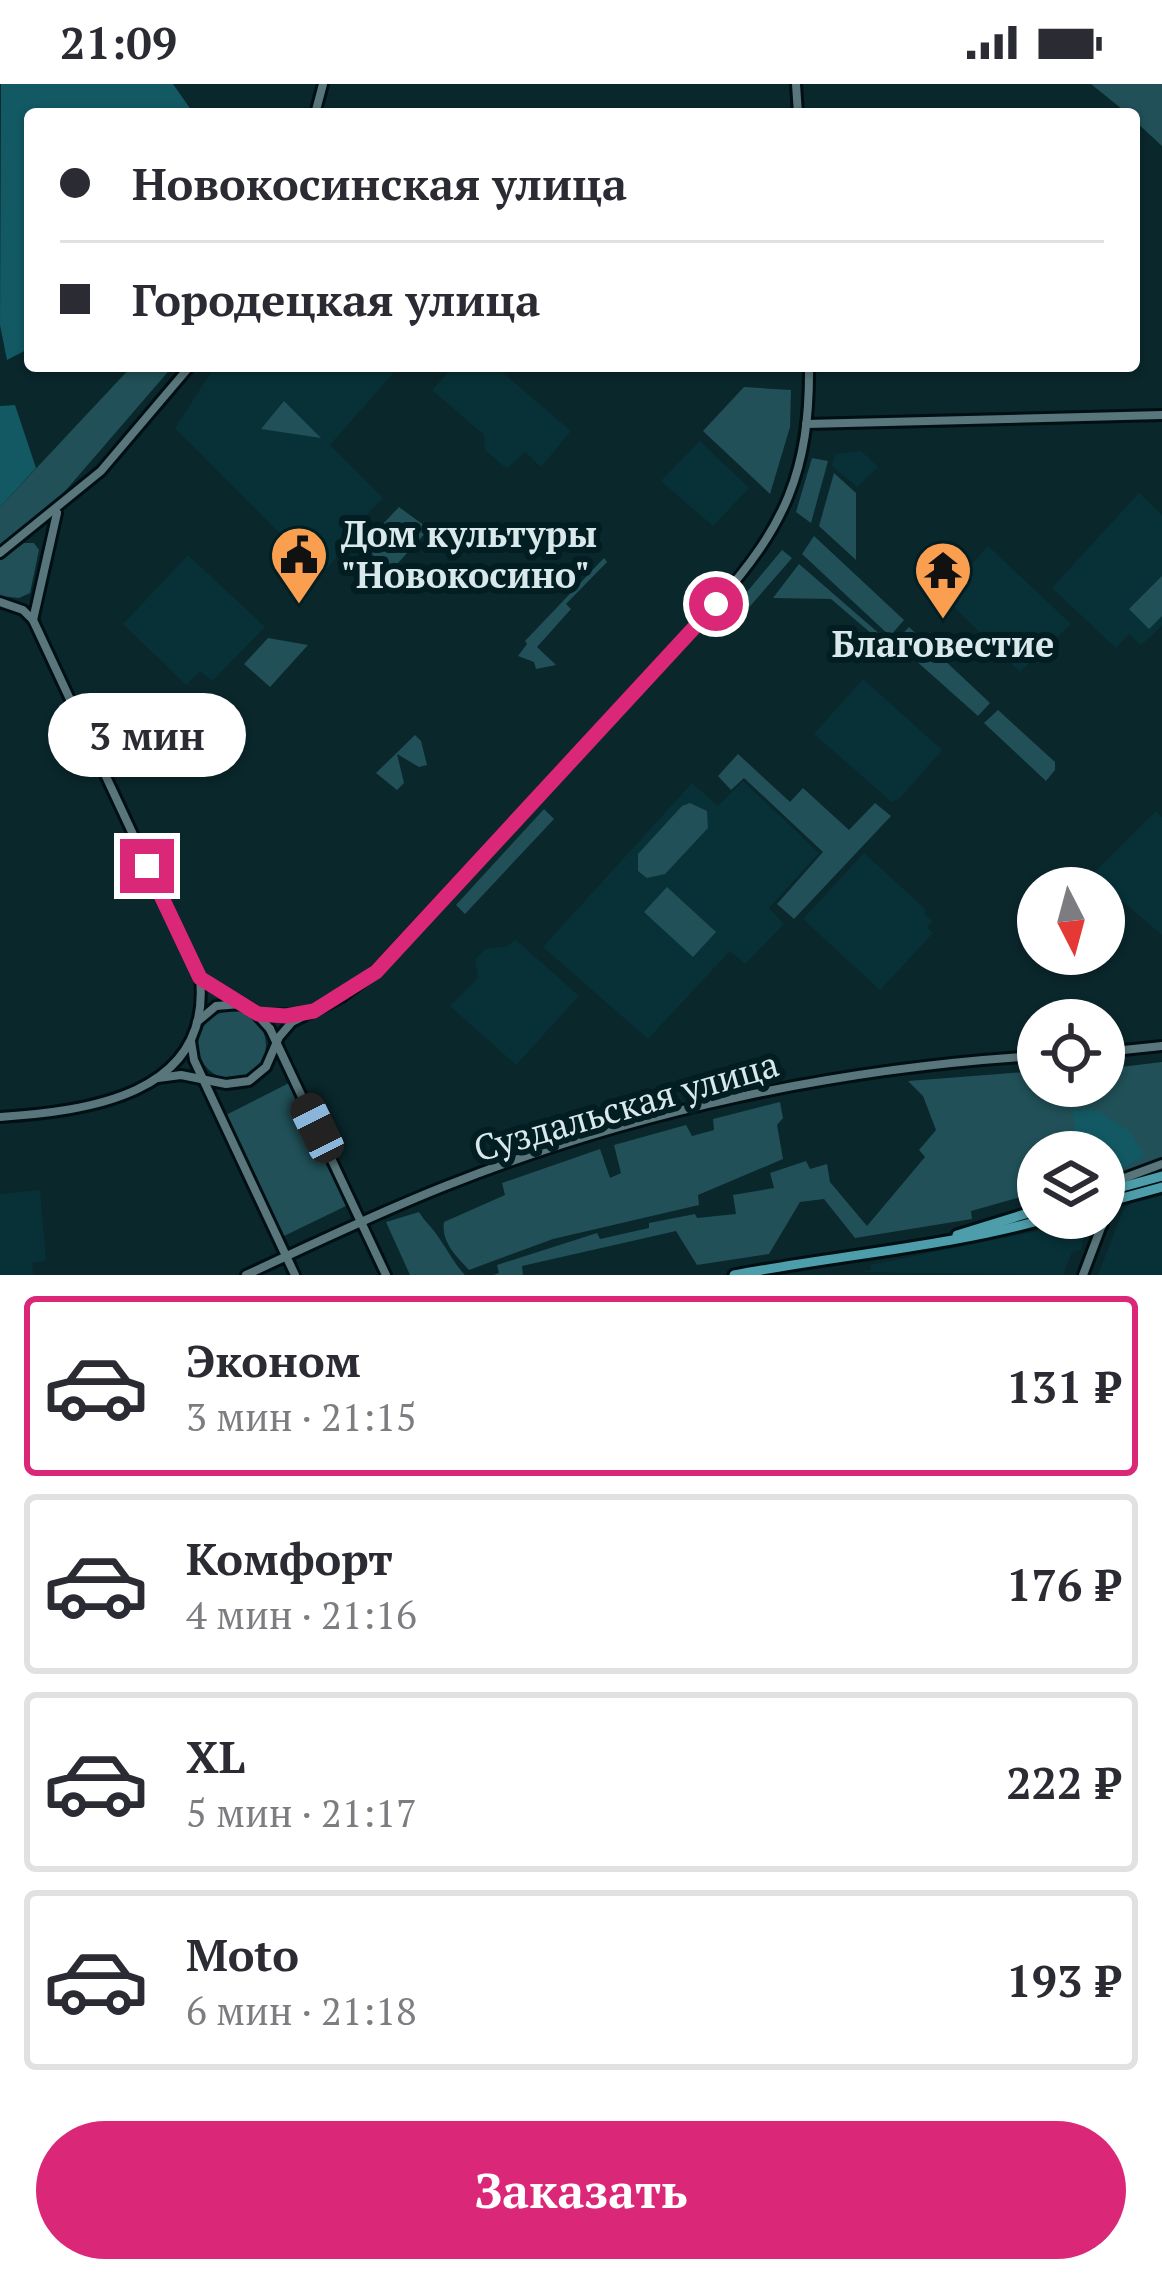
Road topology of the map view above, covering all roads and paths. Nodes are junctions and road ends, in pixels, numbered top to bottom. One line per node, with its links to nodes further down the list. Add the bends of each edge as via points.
1 (185, 372): 5 (street)
2 (809, 372): 4 (street)
3 (1162, 415): 4 (street)
4 (806, 424): 14 (street, via 787,502 750,566 376,972)
5 (65, 502): 6 (street); 8 (street)
6 (18, 539): 7 (street); 8 (street, via 38,538)
7 (0, 553)
8 (44, 562): 9 (street)
9 (37, 592): 10 (street, via 26,603); 11 (street)
10 (0, 602): 11 (street)
11 (33, 620): 12 (street)
12 (200, 978): 13 (street); 16 (street)
13 (255, 1011): 14 (street); 15 (street); 16 (street, via 216,1006)
14 (314, 1011): 17 (street)
15 (270, 1029): 17 (street); 21 (street)
16 (193, 1031): 22 (street); 23 (street)
17 (276, 1044): 21 (street); 33 (street)
18 (1162, 1046): 19 (street)
19 (1125, 1050)
20 (1017, 1058): 33 (street, Суздальская улица, via 833,1079 681,1112 471,1177)
21 (269, 1060): 25 (street, via 249,1081)
22 (197, 1066): 24 (street); 25 (street)
23 (158, 1078): 24 (street); 26 (street, via 108,1103)
24 (202, 1078): 25 (street); 37 (street)
25 (218, 1083)
26 (0, 1117)
27 (1162, 1171): 28 (street); 29 (main road)
28 (1125, 1179)
29 (1125, 1186)
30 (1162, 1186): 31 (main road)
31 (1125, 1194)
32 (1017, 1216): 36 (main road)
33 (361, 1222): 37 (street, Суздальская улица); 40 (street)
34 (1017, 1227): 36 (main road)
35 (1095, 1239): 42 (street)
36 (941, 1240): 41 (main road)
37 (286, 1257): 38 (street, Суздальская улица); 39 (street)
38 (246, 1275)
39 (295, 1275)
40 (386, 1275)
41 (734, 1275)
42 (1083, 1275)

